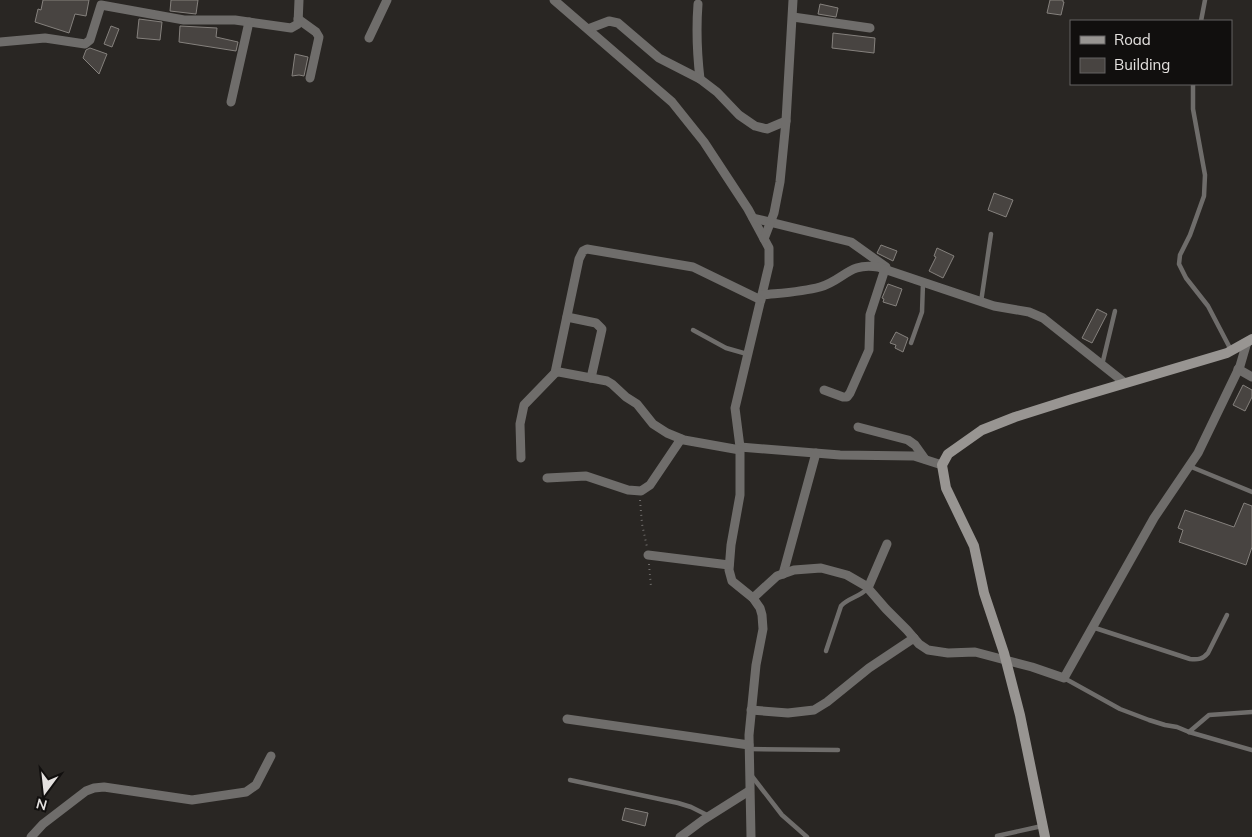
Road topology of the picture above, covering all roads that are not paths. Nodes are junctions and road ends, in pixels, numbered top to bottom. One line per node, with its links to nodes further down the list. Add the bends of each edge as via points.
1 (299, 0): 9 (street)
2 (387, 0): 14 (street)
3 (554, 0): 13 (street)
4 (794, 0): 8 (street)
5 (1205, 0): 10 (lane)
6 (98, 3): 11 (street, via 184,20); 15 (street, via 90,40 85,44 45,38)
7 (698, 4): 17 (street, via 696,46)
8 (793, 16): 12 (street); 20 (street)
9 (298, 19): 11 (street, via 298,24 290,28); 16 (street, via 319,37)
10 (1201, 20)
11 (249, 22): 19 (street)
12 (870, 28)
13 (588, 29): 17 (street, via 609,21 618,23 659,58); 21 (street, via 672,102 704,142)
14 (369, 38)
15 (0, 42)
16 (310, 78)
17 (700, 79): 20 (street, via 755,126 767,129)
18 (1193, 85): 34 (lane, via 1204,196 1180,255 1180,264 1186,278 1208,306)
19 (231, 102)
20 (786, 121): 22 (street, via 780,182)
21 (753, 218): 22 (street); 24 (street)
22 (770, 222): 24 (street); 25 (street, via 852,242)
23 (991, 234): 28 (lane)
24 (764, 239): 27 (street, via 769,248 769,265)
25 (889, 271): 26 (street); 27 (street, via 865,265 820,287); 42 (street, via 870,316 869,350 850,392 843,397)
26 (923, 283): 28 (street); 33 (lane, via 922,312)
27 (761, 298): 30 (street, via 693,268 587,249 579,259); 35 (street)
28 (981, 302): 36 (street, via 1002,309 1030,312 1043,318)
29 (1115, 311): 36 (lane)
30 (567, 317): 38 (street); 40 (street, via 596,323 602,329)
31 (693, 330): 35 (lane, via 726,348)
32 (1249, 340): 34 (street); 37 (street)
33 (911, 344)
34 (1231, 350): 41 (street)
35 (747, 354): 45 (street, via 735,408)
36 (1102, 365): 41 (street)
37 (1238, 369): 39 (street); 50 (street)
38 (555, 373): 40 (street); 47 (street, via 524,405 520,424)
39 (1252, 377)
40 (591, 378): 44 (street, via 612,384 637,404 653,424)
41 (1125, 383): 49 (street, via 982,430 948,454)
42 (824, 390)
43 (858, 427): 48 (street, via 908,440)
44 (681, 439): 45 (street); 51 (street, via 650,485 639,491 586,476)
45 (740, 449): 46 (street); 55 (street, via 740,495)
46 (816, 453): 48 (street); 56 (street)
47 (520, 458)
48 (925, 459): 49 (street)
49 (942, 465): 63 (street, via 946,488 974,546 984,593)
50 (1189, 466): 52 (lane); 60 (street, via 1154,518)
51 (548, 478)
52 (1252, 492)
53 (888, 544): 57 (street)
54 (648, 555): 55 (street)
55 (729, 565): 58 (street, via 732,581)
56 (783, 574): 57 (street, via 822,568 847,575); 58 (street)
57 (868, 588): 61 (street); 62 (lane, via 841,606)
58 (753, 598): 65 (street, via 760,608 763,629)
59 (1227, 614): 60 (lane, via 1208,653 1198,660)
60 (1092, 627): 64 (street)
61 (914, 638): 63 (street, via 928,650 948,654 975,652); 65 (street, via 814,710 788,713)
62 (826, 651)
63 (1006, 661): 64 (street); 77 (street)
64 (1064, 678): 68 (lane, via 1120,709)
65 (751, 710): 69 (street)
66 (1252, 712): 68 (lane, via 1209,715)
67 (567, 719): 69 (street)
68 (1189, 732): 71 (lane)
69 (749, 747): 70 (lane); 73 (street)
70 (838, 750)
71 (1252, 750)
72 (271, 756): 79 (street, via 256,785 246,792 192,800 94,788 86,791)
73 (749, 772): 75 (street); 82 (lane, via 782,815)
74 (570, 780): 76 (lane, via 678,803)
75 (749, 791): 76 (street); 81 (street)
76 (709, 816): 80 (street)
77 (1043, 826): 78 (lane); 83 (street)
78 (996, 836)
79 (31, 837)
80 (680, 837)
81 (751, 837)
82 (807, 837)
83 (1045, 837)

